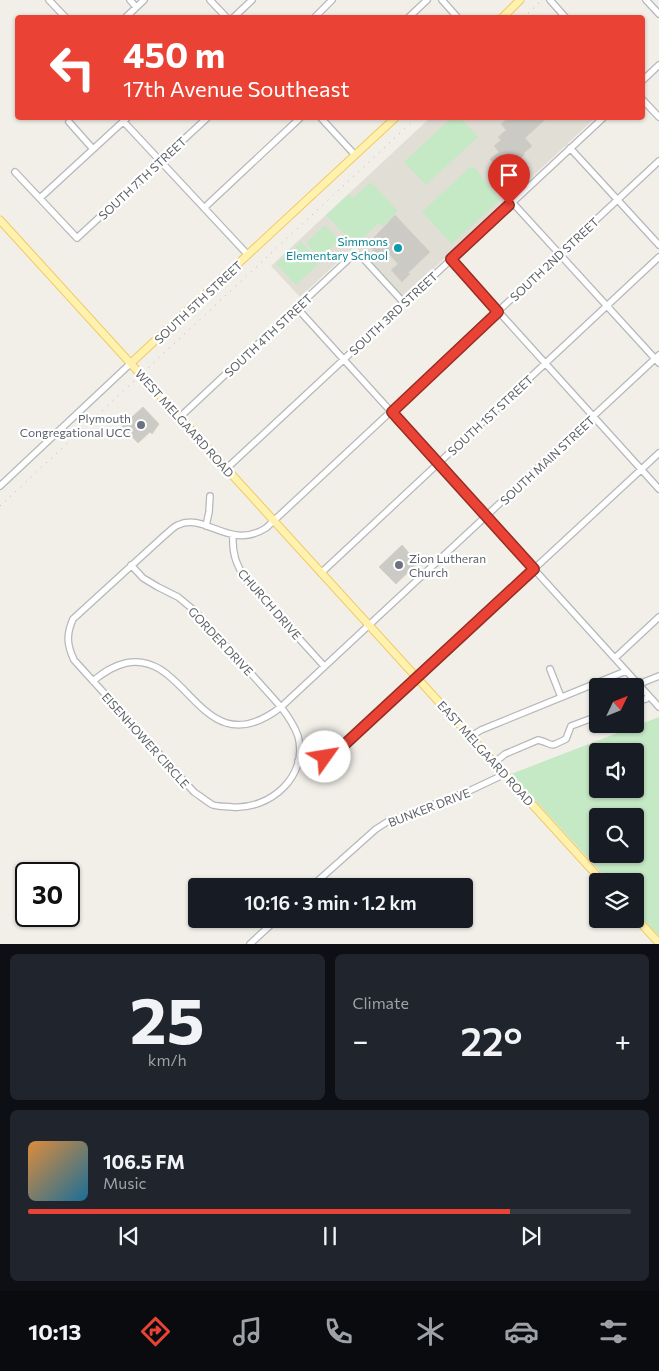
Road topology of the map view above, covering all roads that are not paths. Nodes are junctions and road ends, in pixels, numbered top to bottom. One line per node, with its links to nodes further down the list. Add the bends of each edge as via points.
1 (49, 0): 14 (street)
2 (130, 0): 12 (street)
3 (144, 0): 12 (street)
4 (210, 0): 16 (street)
5 (252, 0): 17 (street)
6 (332, 0): 18 (street)
7 (427, 0): 19 (street)
8 (442, 0): 20 (street)
9 (520, 0): 21 (main road)
10 (550, 0): 22 (street)
11 (646, 0): 13 (street)
12 (136, 7): 15 (street)
13 (659, 14)
14 (63, 15)
15 (128, 15)
16 (224, 15)
17 (236, 15)
18 (317, 15)
19 (411, 15)
20 (455, 15)
21 (505, 15)
22 (563, 15)
23 (659, 65): 24 (street)
24 (645, 78)
25 (645, 102): 26 (street)
26 (659, 117)
27 (124, 120): 35 (street)
28 (126, 120): 38 (street)
29 (205, 120): 38 (street, SOUTH 7TH STREET)
30 (298, 120): 44 (street)
31 (323, 120): 37 (street)
32 (393, 120): 37 (main road, SOUTH 5TH STREET)
33 (601, 120): 36 (street, SOUTH 3RD STREET)
34 (69, 122): 35 (street)
35 (94, 148): 41 (street)
36 (570, 148): 42 (street); 43 (street, SOUTH 3RD STREET)
37 (355, 155): 48 (main road, SOUTH 5TH STREET)
38 (160, 161): 41 (street, SOUTH 7TH STREET, via 78,238); 44 (street)
39 (659, 161): 42 (street, SOUTH 2ND STREET)
40 (15, 172): 41 (street)
41 (40, 198)
42 (618, 200): 46 (street); 47 (street, SOUTH 2ND STREET)
43 (512, 202): 47 (street); 50 (street, SOUTH 3RD STREET)
44 (204, 208): 48 (street)
45 (0, 220): 57 (main road, WEST MELGAARD ROAD)
46 (659, 245)
47 (560, 254): 52 (street); 54 (street, SOUTH 2ND STREET)
48 (248, 255): 57 (main road, SOUTH 5TH STREET)
49 (659, 257): 52 (street, SOUTH 1ST STREET)
50 (451, 259): 51 (street, SOUTH 3RD STREET); 54 (street)
51 (404, 303): 53 (street, SOUTH 4TH STREET, via 357,253); 55 (street, SOUTH 3RD STREET)
52 (606, 306): 56 (street); 58 (street, SOUTH 1ST STREET)
53 (297, 308): 55 (street); 61 (street, SOUTH 4TH STREET)
54 (498, 312): 58 (street); 59 (street, SOUTH 2ND STREET)
55 (344, 359): 59 (street); 64 (street, SOUTH 3RD STREET)
56 (658, 359): 60 (street, SOUTH MAIN STREET)
57 (131, 363): 61 (main road, WEST MELGAARD ROAD); 66 (street, SOUTH 5TH STREET)
58 (545, 363): 60 (street); 63 (street, SOUTH 1ST STREET)
59 (392, 412): 63 (street); 70 (street, SOUTH 2ND STREET)
60 (594, 416): 65 (street); 69 (street, SOUTH MAIN STREET)
61 (180, 417): 64 (main road, WEST MELGAARD ROAD)
62 (659, 453): 65 (street)
63 (438, 463): 69 (street); 75 (street, SOUTH 1ST STREET)
64 (226, 468): 70 (main road, WEST MELGAARD ROAD)
65 (641, 469): 67 (street); 74 (street)
66 (0, 486)
67 (659, 489)
68 (210, 496): 71 (street)
69 (486, 516): 74 (street); 77 (street, SOUTH MAIN STREET)
70 (273, 520): 72 (street, via 260,531); 75 (main road, WEST MELGAARD ROAD)
71 (206, 526): 72 (street, EISENHOWER CIRCLE); 73 (street, EISENHOWER CIRCLE, via 192,522 178,525)
72 (233, 536): 79 (street, CHURCH DRIVE, via 235,564 246,580)
73 (131, 565): 85 (street, EISENHOWER CIRCLE, via 76,615 67,634 68,648 74,660); 92 (street, GORDER DRIVE, via 143,578 178,597 194,611)
74 (534, 569): 78 (street); 83 (street)
75 (321, 573): 77 (main road, WEST MELGAARD ROAD)
76 (659, 617): 78 (street)
77 (369, 625): 79 (street); 83 (main road, EAST MELGAARD ROAD)
78 (615, 658): 81 (street)
79 (324, 666): 92 (street)
80 (550, 670): 89 (street)
81 (626, 670): 84 (street); 89 (street)
82 (659, 676): 86 (street)
83 (417, 678): 94 (main road, EAST MELGAARD ROAD); 95 (street, via 334,752 325,757)
84 (633, 678)
85 (94, 681): 92 (street, via 107,670 141,662 161,669 200,708 228,723 250,723); 95 (street, EISENHOWER CIRCLE, via 194,792 214,805 241,808 275,796 287,785)
86 (644, 682)
87 (644, 690): 88 (street)
88 (649, 696): 90 (street); 91 (street)
89 (561, 697): 94 (street)
90 (644, 699)
91 (659, 706)
92 (280, 707): 95 (street, EISENHOWER CIRCLE, via 291,719 298,738)
93 (589, 719): 96 (street, via 571,726 566,739 553,746 538,740 505,754)
94 (470, 737): 96 (main road, EAST MELGAARD ROAD)
95 (298, 761)
96 (494, 763): 97 (main road, EAST MELGAARD ROAD)
97 (505, 774): 98 (main road, EAST MELGAARD ROAD); 99 (street, BUNKER DRIVE, via 469,792 376,828)
98 (595, 873)
99 (321, 878)
100 (644, 927): 102 (main road)
101 (267, 928): 103 (street)
102 (659, 943)
103 (250, 944)

